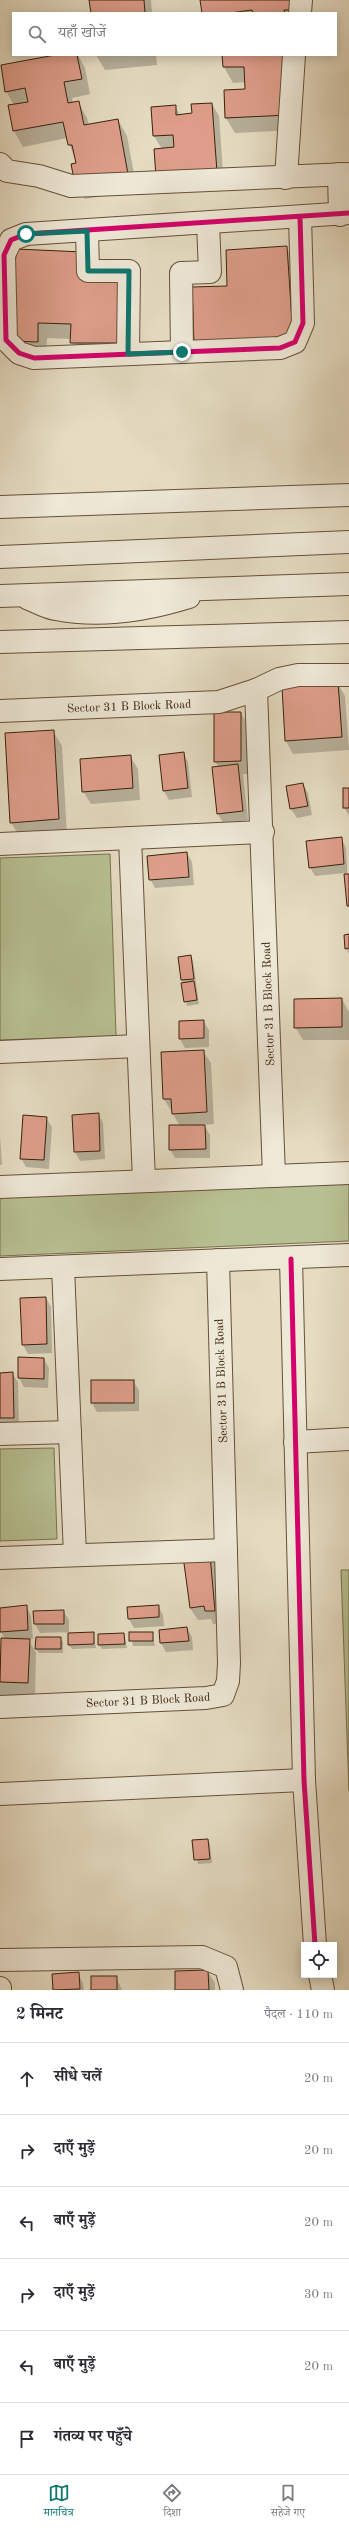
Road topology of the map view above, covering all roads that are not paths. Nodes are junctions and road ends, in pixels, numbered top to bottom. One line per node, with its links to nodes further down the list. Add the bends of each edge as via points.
1 (301, 0): 2 (street)
2 (300, 12)
3 (294, 56): 6 (street)
4 (0, 164): 6 (street, via 7,171 39,176 71,186)
5 (344, 174): 6 (street); 7 (street)
6 (286, 178)
7 (344, 214): 8 (street)
8 (300, 218): 9 (street); 11 (street, via 303,323 295,342 280,348)
9 (208, 223): 10 (street); 11 (street, via 210,272 181,273)
10 (87, 231): 12 (street, via 88,271 129,271); 12 (street, via 26,234 11,240 4,255 6,340 19,353 34,358)
11 (182, 352): 12 (street)
12 (128, 354)
13 (349, 495): 14 (street)
14 (0, 507)
15 (349, 542): 16 (street)
16 (0, 557)
17 (349, 584): 18 (street)
18 (10, 596)
19 (349, 632): 20 (street)
20 (0, 642)
21 (349, 675): 22 (street, Sector 31 B Block Road, via 298,675 279,679)
22 (256, 690): 23 (street, Sector 31 B Block Road, via 219,702); 24 (street, Sector 31 B Block Road)
23 (0, 711)
24 (263, 832): 25 (street); 30 (street, Sector 31 B Block Road)
25 (130, 838): 26 (street); 27 (street)
26 (0, 844)
27 (138, 1046): 28 (street); 31 (street)
28 (0, 1052)
29 (349, 1173): 30 (street)
30 (274, 1176): 31 (street)
31 (144, 1181): 32 (street)
32 (0, 1187)
33 (349, 1255): 34 (street)
34 (292, 1258): 35 (street); 41 (street)
35 (218, 1260): 36 (street); 42 (street, Sector 31 B Block Road)
36 (63, 1267): 37 (street); 38 (street)
37 (0, 1269)
38 (70, 1432): 39 (street); 43 (street)
39 (0, 1434)
40 (349, 1439): 41 (street)
41 (295, 1442): 46 (street)
42 (226, 1550): 43 (street); 45 (street, Sector 31 B Block Road, via 229,1662 228,1681 223,1695 206,1698)
43 (76, 1555): 44 (street)
44 (0, 1558)
45 (0, 1707)
46 (304, 1780): 47 (street); 48 (street)
47 (0, 1794)
48 (315, 1942)
49 (0, 1960): 51 (street, via 202,1957 226,1967)
50 (321, 1978): 52 (street)
51 (232, 1990)
52 (323, 1990)

